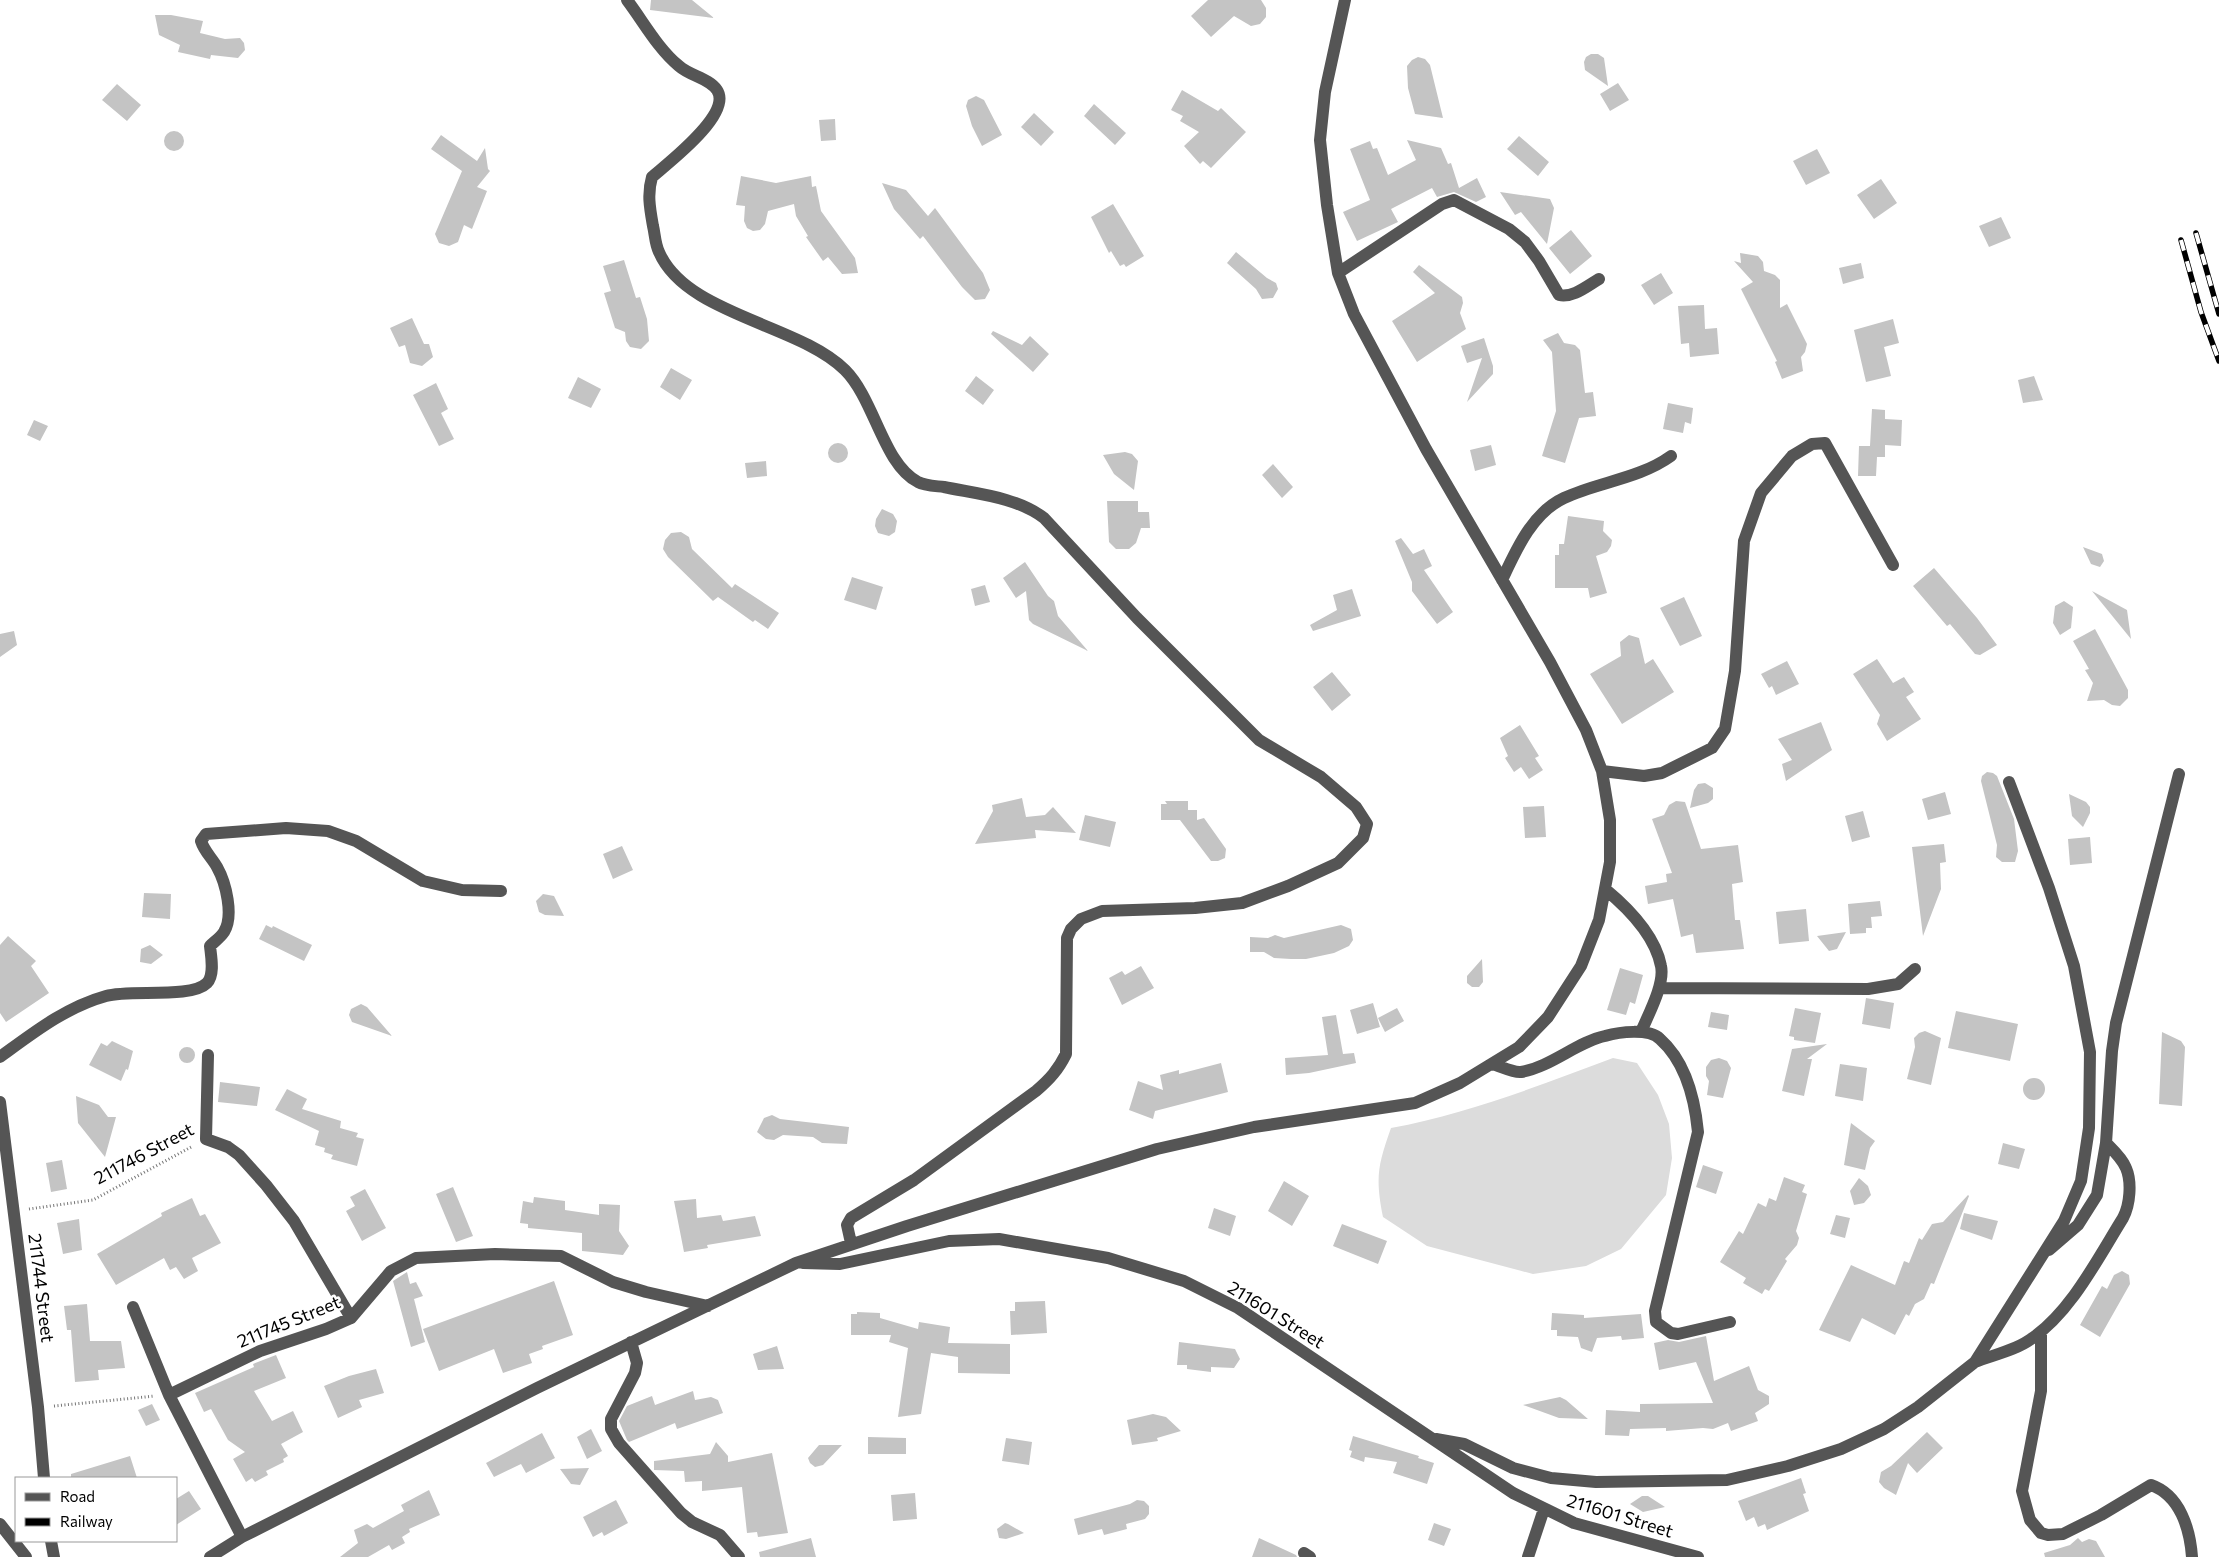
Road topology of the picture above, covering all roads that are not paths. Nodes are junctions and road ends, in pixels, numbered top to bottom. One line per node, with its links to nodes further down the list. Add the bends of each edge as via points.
1 (627, 0): 21 (street, via 671,59 687,73 712,84 720,95 714,118 652,178 648,190 659,252 670,268 686,285 712,301 815,349 844,368 862,390 888,450 918,482 1000,498 1030,508 1044,518 1137,618 1259,740 1321,777 1356,806 1367,824 1363,838 1338,863 1242,903 1102,911 1081,919 1071,928 1067,938 1066,1054 1059,1068 1036,1091 914,1180 851,1218 847,1224)
2 (1345, 0): 3 (street, via 1325,92 1320,140)
3 (1338, 273): 4 (street, via 1442,204 1454,200 1521,238 1559,295 1574,293); 7 (street, via 1358,322 1426,449)
4 (1599, 279)
5 (1670, 456): 7 (street, via 1647,470 1562,499 1544,513 1519,543)
6 (1892, 565): 8 (street, via 1825,444 1812,444 1792,456 1761,493 1744,541 1735,671 1725,729 1712,748 1662,773 1644,776)
7 (1502, 580): 8 (street, via 1586,730)
8 (1602, 771): 11 (street, via 1610,820 1610,862)
9 (2179, 774): 20 (street, via 2116,1024)
10 (2009, 782): 22 (street, via 2074,966 2090,1052 2089,1128 2081,1182 2064,1221)
11 (1605, 889): 14 (street, via 1631,910 1648,936 1661,967); 18 (street, via 1600,920 1581,966 1548,1017 1519,1047)
12 (502, 891): 17 (street, via 462,890 423,881 356,841 328,831 286,828 212,832 201,840 225,887 228,915 225,931 210,946 212,977 208,982 202,987 178,992 105,996 52,1019)
13 (1915, 969): 14 (street, via 1898,984 1868,989)
14 (1659, 988): 15 (street)
15 (1642, 1032): 18 (street, via 1604,1036 1548,1063 1520,1072); 27 (street, via 1660,1038 1680,1066 1695,1104 1698,1132 1655,1311 1656,1322 1678,1334)
16 (208, 1055): 26 (street, 211746 Street, via 206,1139 239,1155 266,1185 294,1221)
17 (0, 1057)
18 (1492, 1064): 21 (street, via 1460,1083 1416,1102 1254,1126 1157,1149)
19 (0, 1102): 33 (street, 211744 Street)
20 (2106, 1143): 22 (street, via 2097,1195 2090,1210 2067,1237); 28 (street, via 2126,1167 2128,1208 2085,1280)
21 (851, 1243): 23 (street)
22 (2043, 1255): 30 (street)
23 (796, 1263): 24 (street); 32 (street, 211601 Street, via 840,1264 949,1241 999,1239 1108,1258 1184,1282 1238,1308)
24 (708, 1306): 26 (street, 211745 Street, via 613,1282 560,1256 495,1254 416,1258 402,1263 390,1271); 29 (street)
25 (134, 1307): 31 (street)
26 (351, 1318): 31 (street, 211745 Street, via 260,1351)
27 (1730, 1322)
28 (2041, 1332): 30 (street, via 2029,1341); 44 (street, via 2041,1390 2022,1491 2030,1520 2041,1533 2063,1534 2151,1485 2171,1498 2184,1519)
29 (632, 1342): 36 (street); 41 (street, via 637,1363 635,1373 611,1419 611,1430 680,1513 720,1535)
30 (1975, 1362): 32 (street, via 1884,1429 1841,1449 1727,1480 1596,1482 1550,1478 1513,1468 1464,1444)
31 (169, 1395): 36 (street)
32 (1436, 1439): 34 (street, 211601 Street, via 1513,1493)
33 (44, 1477)
34 (1544, 1509): 42 (street); 43 (street, 211601 Street, via 1574,1523)
35 (0, 1524): 38 (street)
36 (242, 1537): 40 (street)
37 (51, 1542): 39 (street)
38 (26, 1557)
39 (54, 1557)
40 (210, 1557)
41 (739, 1557)
42 (1528, 1557)
43 (1698, 1557)
44 (2192, 1557)

